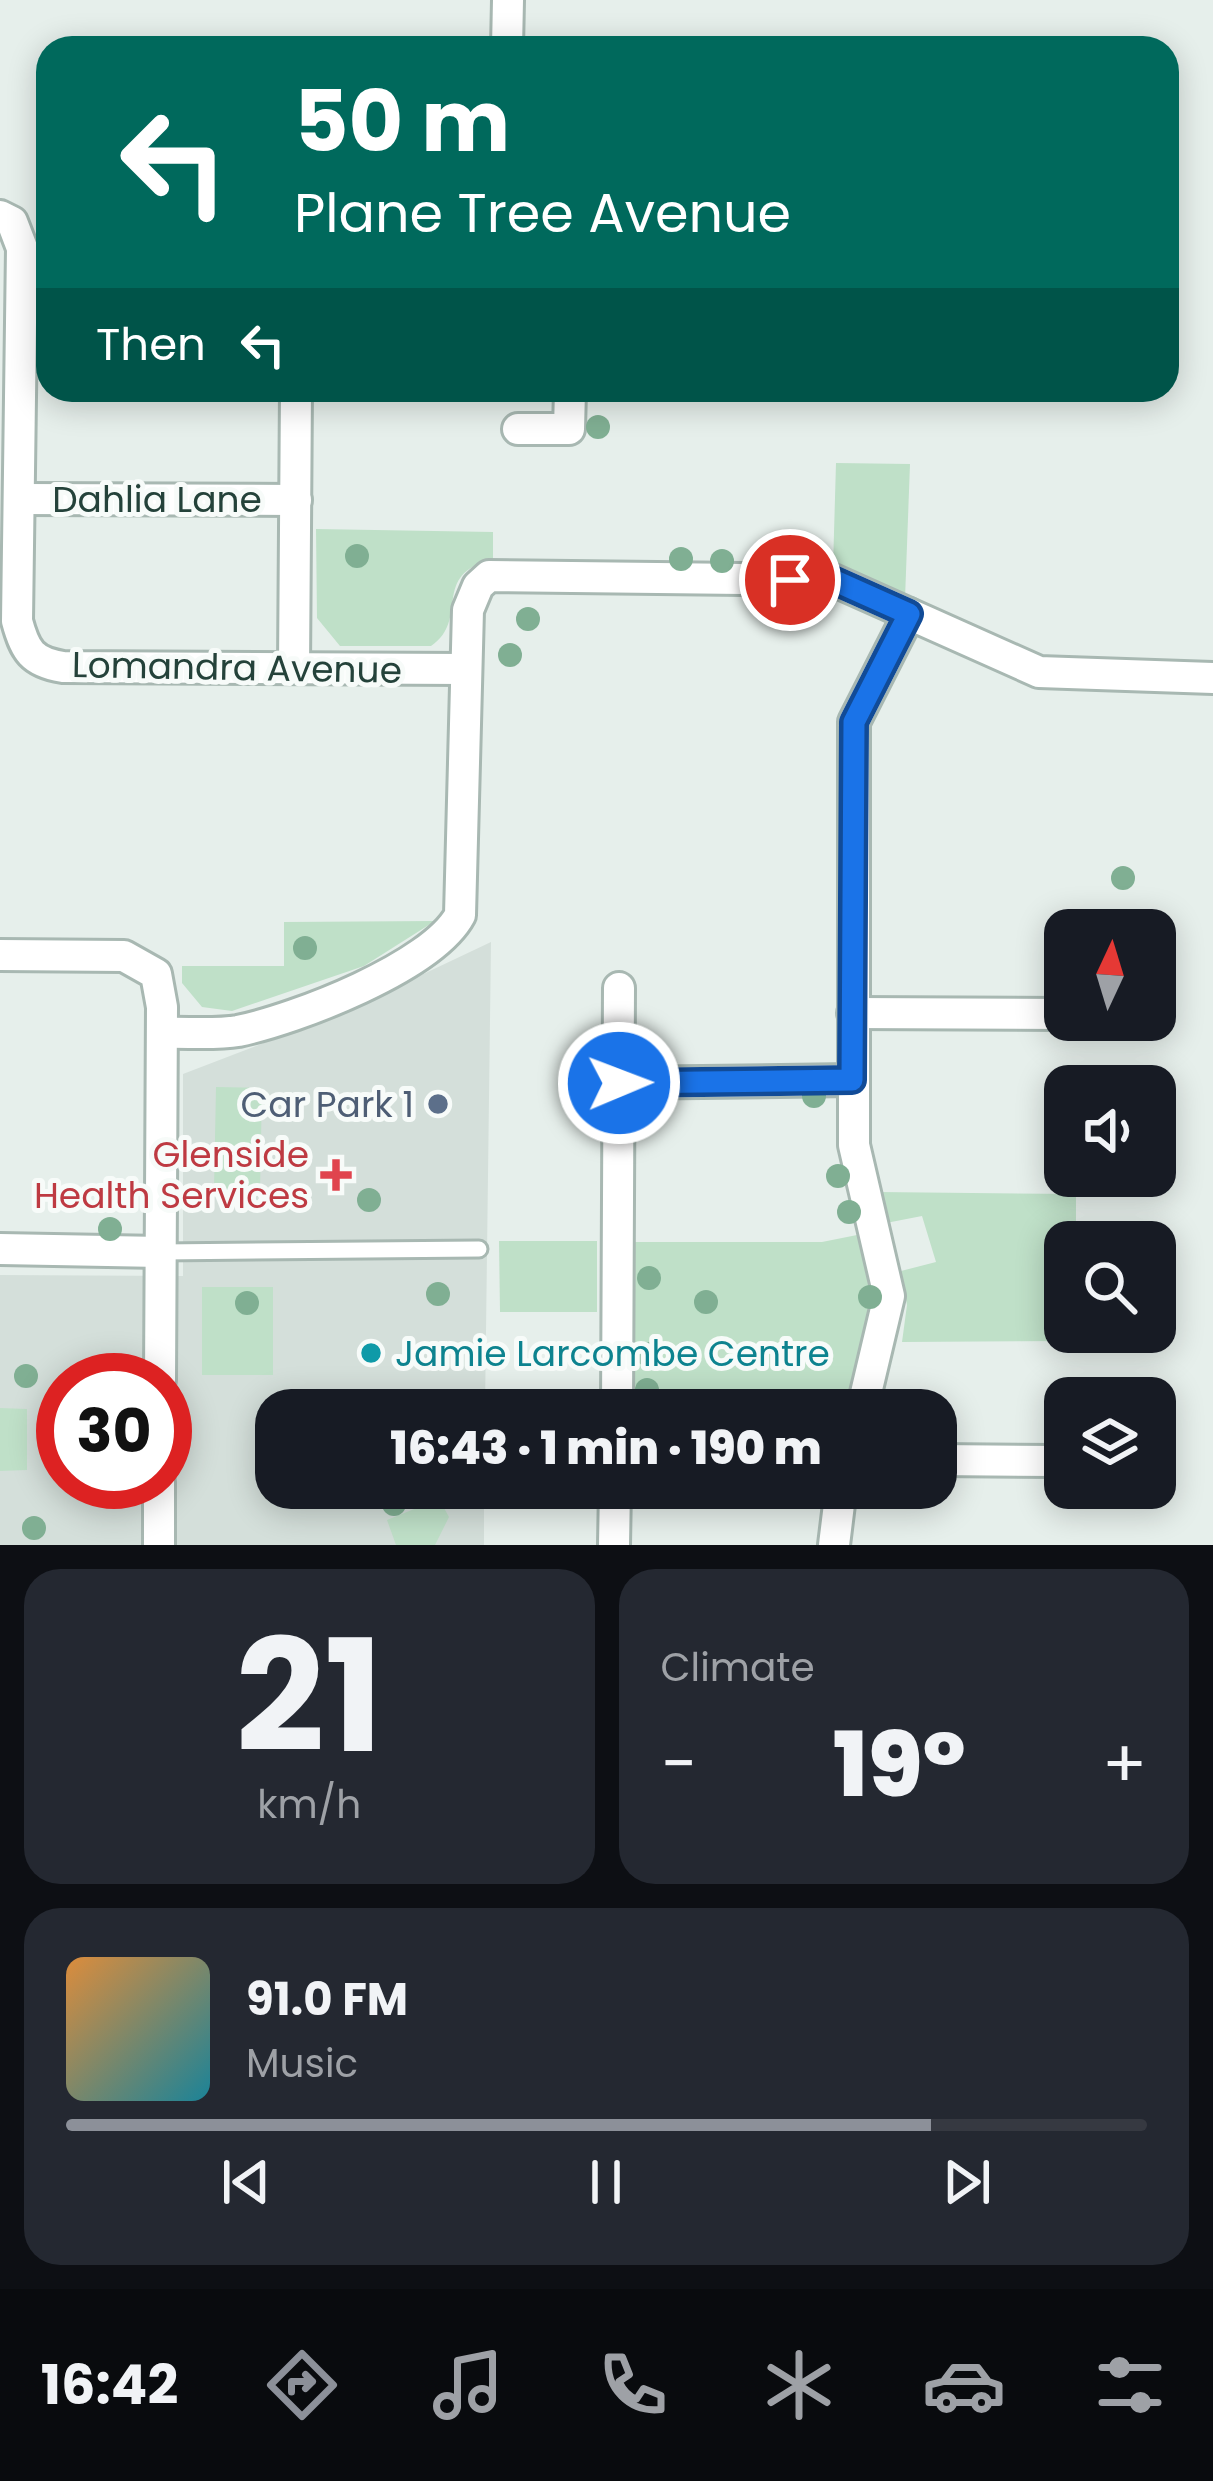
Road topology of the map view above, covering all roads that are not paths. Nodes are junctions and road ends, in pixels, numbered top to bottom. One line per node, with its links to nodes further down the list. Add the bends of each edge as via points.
1 (508, 0): 2 (street)
2 (507, 36)
3 (0, 215): 4 (street, Lomandra Avenue)
4 (35, 259): 8 (street, Lomandra Avenue)
5 (296, 402): 9 (street)
6 (570, 402): 7 (street, via 569,428)
7 (518, 429)
8 (19, 499): 9 (street, Dahlia Lane); 11 (street, Lomandra Avenue, via 17,621 24,648 39,663)
9 (296, 500): 11 (street)
10 (909, 614): 12 (street, via 833,580 490,576 470,598); 13 (street, via 1039,672); 16 (street, via 854,722)
11 (294, 668): 12 (street, Lomandra Avenue)
12 (466, 669): 18 (street, via 460,915 450,934 339,996 236,1031)
13 (1213, 678)
14 (0, 955): 18 (street, via 124,956 156,974)
15 (619, 988): 20 (street)
16 (853, 1013): 17 (street); 19 (street)
17 (1044, 1014)
18 (162, 1033): 23 (street)
19 (852, 1080): 20 (street); 26 (street, via 854,1144 889,1296)
20 (619, 1083): 25 (street)
21 (0, 1249): 23 (street)
22 (479, 1249): 23 (lane)
23 (161, 1252): 24 (street)
24 (160, 1353)
25 (617, 1389)
26 (867, 1389)
27 (957, 1460): 28 (street)
28 (1044, 1461)
29 (159, 1509): 32 (street)
30 (615, 1509): 33 (street)
31 (838, 1509): 34 (street)
32 (159, 1545)
33 (614, 1545)
34 (834, 1545)

